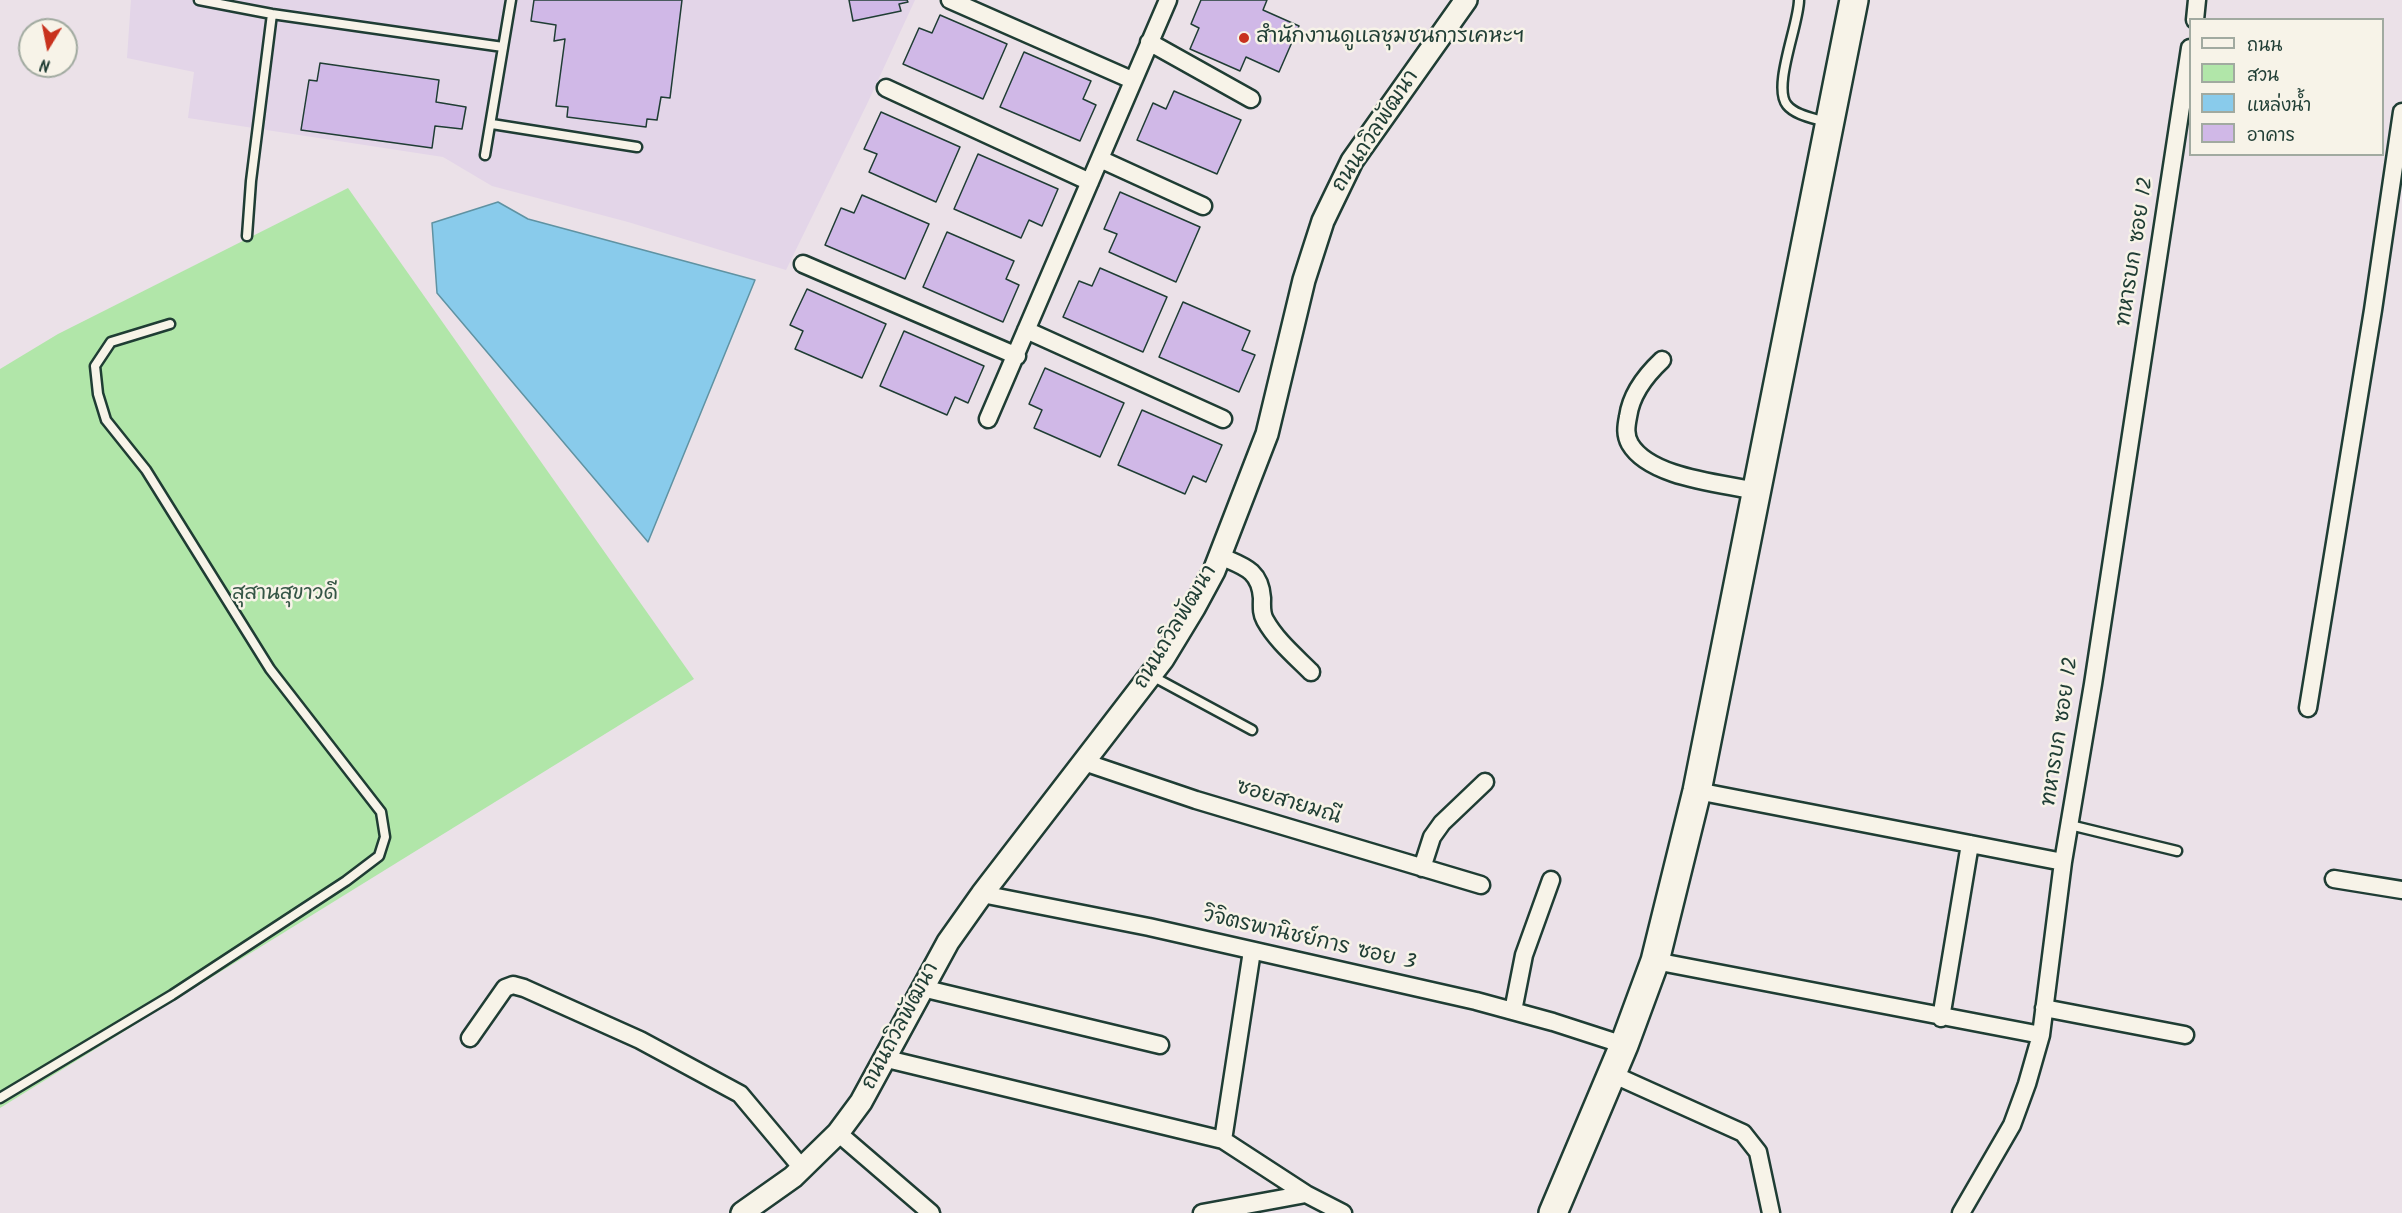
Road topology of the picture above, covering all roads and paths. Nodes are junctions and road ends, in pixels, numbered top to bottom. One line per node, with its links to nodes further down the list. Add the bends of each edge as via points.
1 (198, 0): 9 (lane)
2 (511, 0): 12 (lane)
3 (950, 0): 14 (street)
4 (1168, 0): 11 (street)
5 (1466, 0): 34 (street, ถนนถวิลพัฒนา, via 1352,161 1323,221 1304,280 1267,434)
6 (1799, 0): 18 (lane, via 1783,73 1782,96 1794,111)
7 (1854, 0): 18 (main road)
8 (2198, 0): 10 (street)
9 (272, 14): 12 (lane); 25 (lane)
10 (2195, 18)
11 (1149, 42): 14 (street); 16 (street)
12 (503, 47): 19 (lane)
13 (2189, 58): 42 (street, ทหารบก ซอย 12)
14 (1132, 80): 22 (street)
15 (886, 88): 23 (street)
16 (1251, 99)
17 (2402, 112): 37 (street)
18 (1828, 123): 33 (main road)
19 (492, 124): 20 (lane); 21 (lane)
20 (637, 147)
21 (486, 155)
22 (1100, 159): 23 (street); 24 (street)
23 (1090, 182): 28 (street)
24 (1203, 206)
25 (248, 236)
26 (803, 264): 29 (street)
27 (170, 324): 65 (lane, via 111,342 95,366 106,420 146,470 270,669 381,812 385,837 379,856 346,881 172,995)
28 (1026, 330): 29 (street); 31 (street)
29 (1017, 356): 32 (street)
30 (1662, 360): 33 (street, via 1636,392 1628,413 1626,432 1630,444 1653,465 1673,473)
31 (1223, 418)
32 (988, 419)
33 (1756, 491): 41 (main road)
34 (1220, 556): 35 (street, via 1256,576 1261,610 1268,625); 36 (street, ถนนถวิลพัฒนา, via 1194,608)
35 (1311, 672)
36 (1151, 675): 38 (lane); 39 (street, ถนนถวิลพัฒนา)
37 (2308, 708)
38 (1252, 730)
39 (1084, 762): 46 (street, ซอยสายมณี); 51 (street, ถนนถวิลพัฒนา)
40 (1485, 782): 46 (street, via 1442,823 1432,837)
41 (1697, 791): 43 (street); 53 (main road)
42 (2070, 825): 44 (lane); 45 (street, ทหารบก ซอย 12)
43 (1970, 844): 45 (street); 57 (street)
44 (2177, 851)
45 (2064, 862): 55 (street, ทหารบก ซอย 12)
46 (1422, 868): 49 (street, ซอยสายมณี)
47 (1551, 879): 56 (street, via 1524,955)
48 (2334, 879): 50 (street)
49 (1481, 885)
50 (2402, 890)
51 (981, 894): 52 (street, วิจิตรพานิชย์การ ซอย 3); 54 (street, ถนนถวิลพัฒนา)
52 (1252, 951): 56 (street, วิจิตรพานิชย์การ ซอย 3); 67 (street)
53 (1654, 961): 57 (street); 62 (main road)
54 (922, 988): 61 (street); 63 (street, ถนนถวิลพัฒนา)
55 (2044, 1008): 58 (street, ทหารบก ซอย 12); 59 (street)
56 (1513, 1011): 62 (street, วิจิตรพานิชย์การ ซอย 3)
57 (1941, 1018): 58 (street)
58 (2040, 1035): 76 (street, ทหารบก ซอย 12, via 2012,1125)
59 (2185, 1035)
60 (470, 1038): 68 (street, via 505,988 513,984 524,988 640,1040 740,1094)
61 (1160, 1045)
62 (1624, 1045): 64 (main road)
63 (887, 1059): 66 (street, ถนนถวิลพัฒนา); 67 (street)
64 (1612, 1074): 74 (main road); 75 (street, via 1743,1133 1758,1152)
65 (0, 1098)
66 (838, 1133): 68 (street, ถนนถวิลพัฒนา); 70 (street)
67 (1222, 1140): 69 (street)
68 (802, 1168): 71 (street, ถนนถวิลพัฒนา)
69 (1306, 1194): 72 (street); 73 (street)
70 (927, 1212)
71 (742, 1213)
72 (1202, 1213)
73 (1343, 1213)
74 (1553, 1213)
75 (1771, 1213)
76 (1961, 1213)

